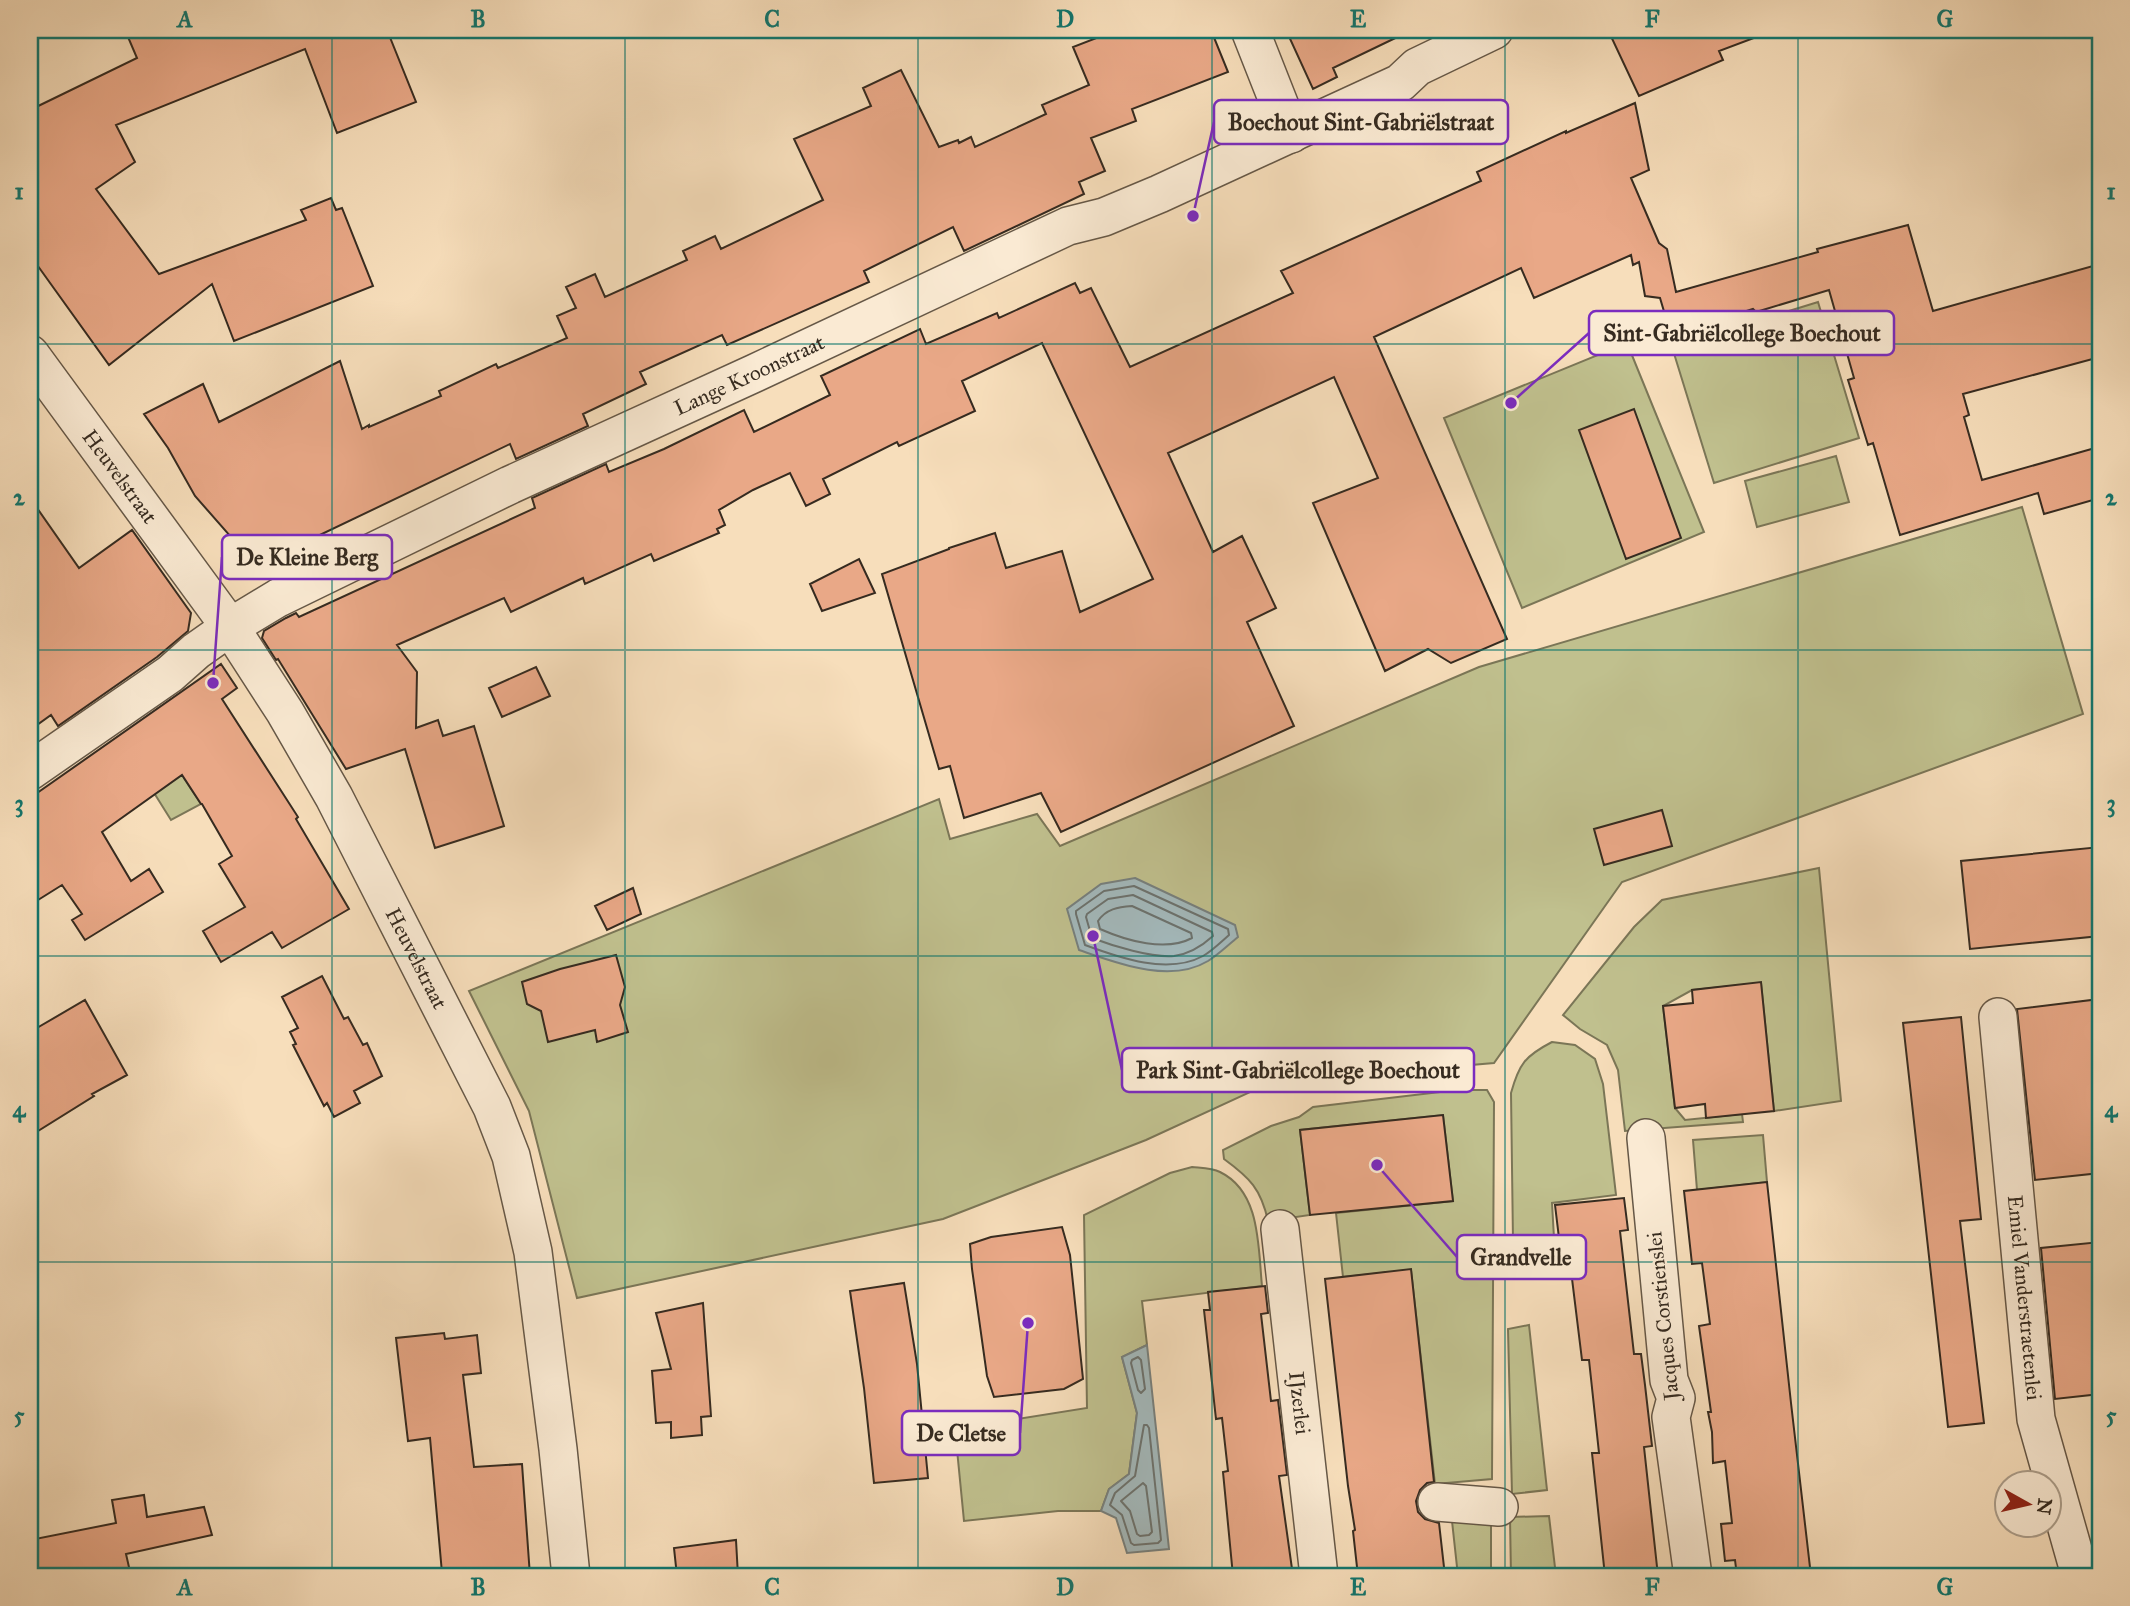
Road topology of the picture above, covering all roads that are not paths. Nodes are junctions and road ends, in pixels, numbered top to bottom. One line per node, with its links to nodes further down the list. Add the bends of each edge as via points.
1 (1250, 30): 3 (street)
2 (1494, 30): 3 (street, Lange Kroonstraat, via 1417,66 1400,83)
3 (1291, 134): 5 (street, Lange Kroonstraat, via 1104,218 1068,226 510,485 278,598)
4 (30, 354): 5 (street, Heuvelstraat)
5 (230, 627): 6 (street, Lange Kroonstraat); 13 (street, Heuvelstraat, via 334,797 492,1107 511,1156 542,1316)
6 (30, 771)
7 (1998, 1017): 12 (street, Emiel Vanderstraetenlei, via 2036,1419)
8 (1646, 1138): 15 (street, Jacques Corstienslei, via 1669,1380 1676,1398 1671,1417)
9 (1280, 1229): 14 (street, IJzerlei)
10 (1437, 1502): 11 (street)
11 (1499, 1507)
12 (2084, 1567)
13 (571, 1576)
14 (1319, 1576)
15 (1693, 1576)

